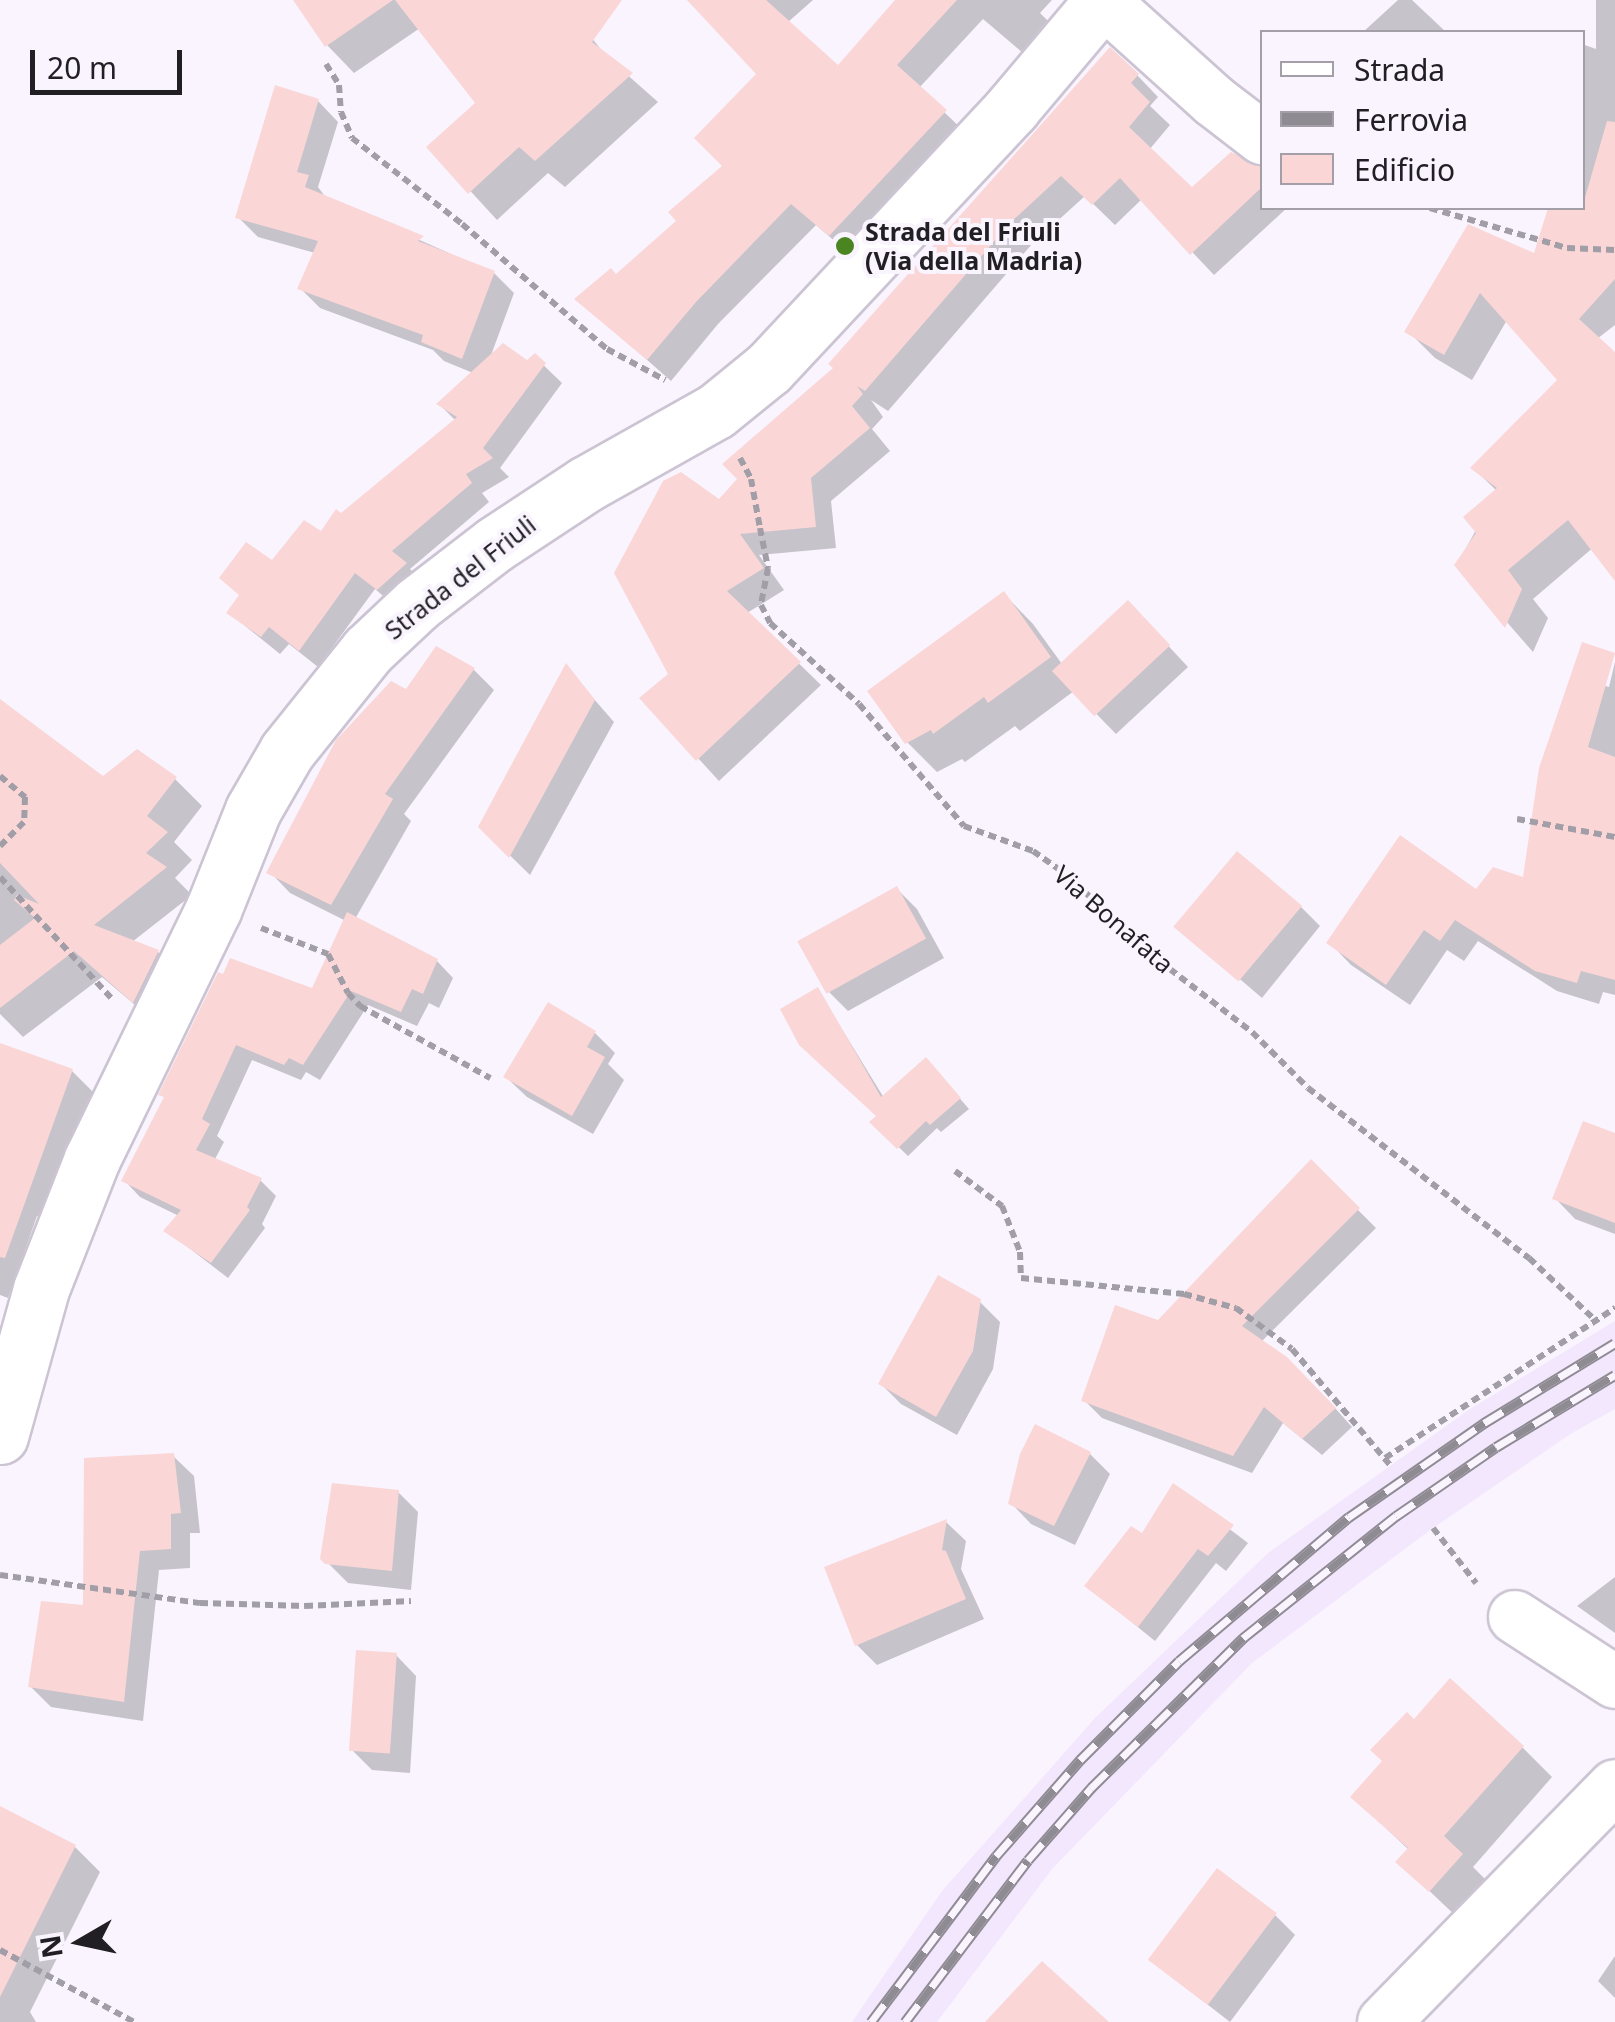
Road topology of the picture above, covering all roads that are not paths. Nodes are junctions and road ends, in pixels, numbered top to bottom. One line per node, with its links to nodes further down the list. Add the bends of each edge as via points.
1 (1103, 0): 2 (street); 3 (main road, Strada del Friuli, via 1012,108 769,368 716,411 495,544 417,604 368,650 287,751 253,810 213,910 92,1159 40,1289)
2 (1260, 136)
3 (0, 1436)
4 (1515, 1617): 5 (street)
5 (1615, 1682)
6 (1615, 1786): 7 (street)
7 (1384, 2022)

